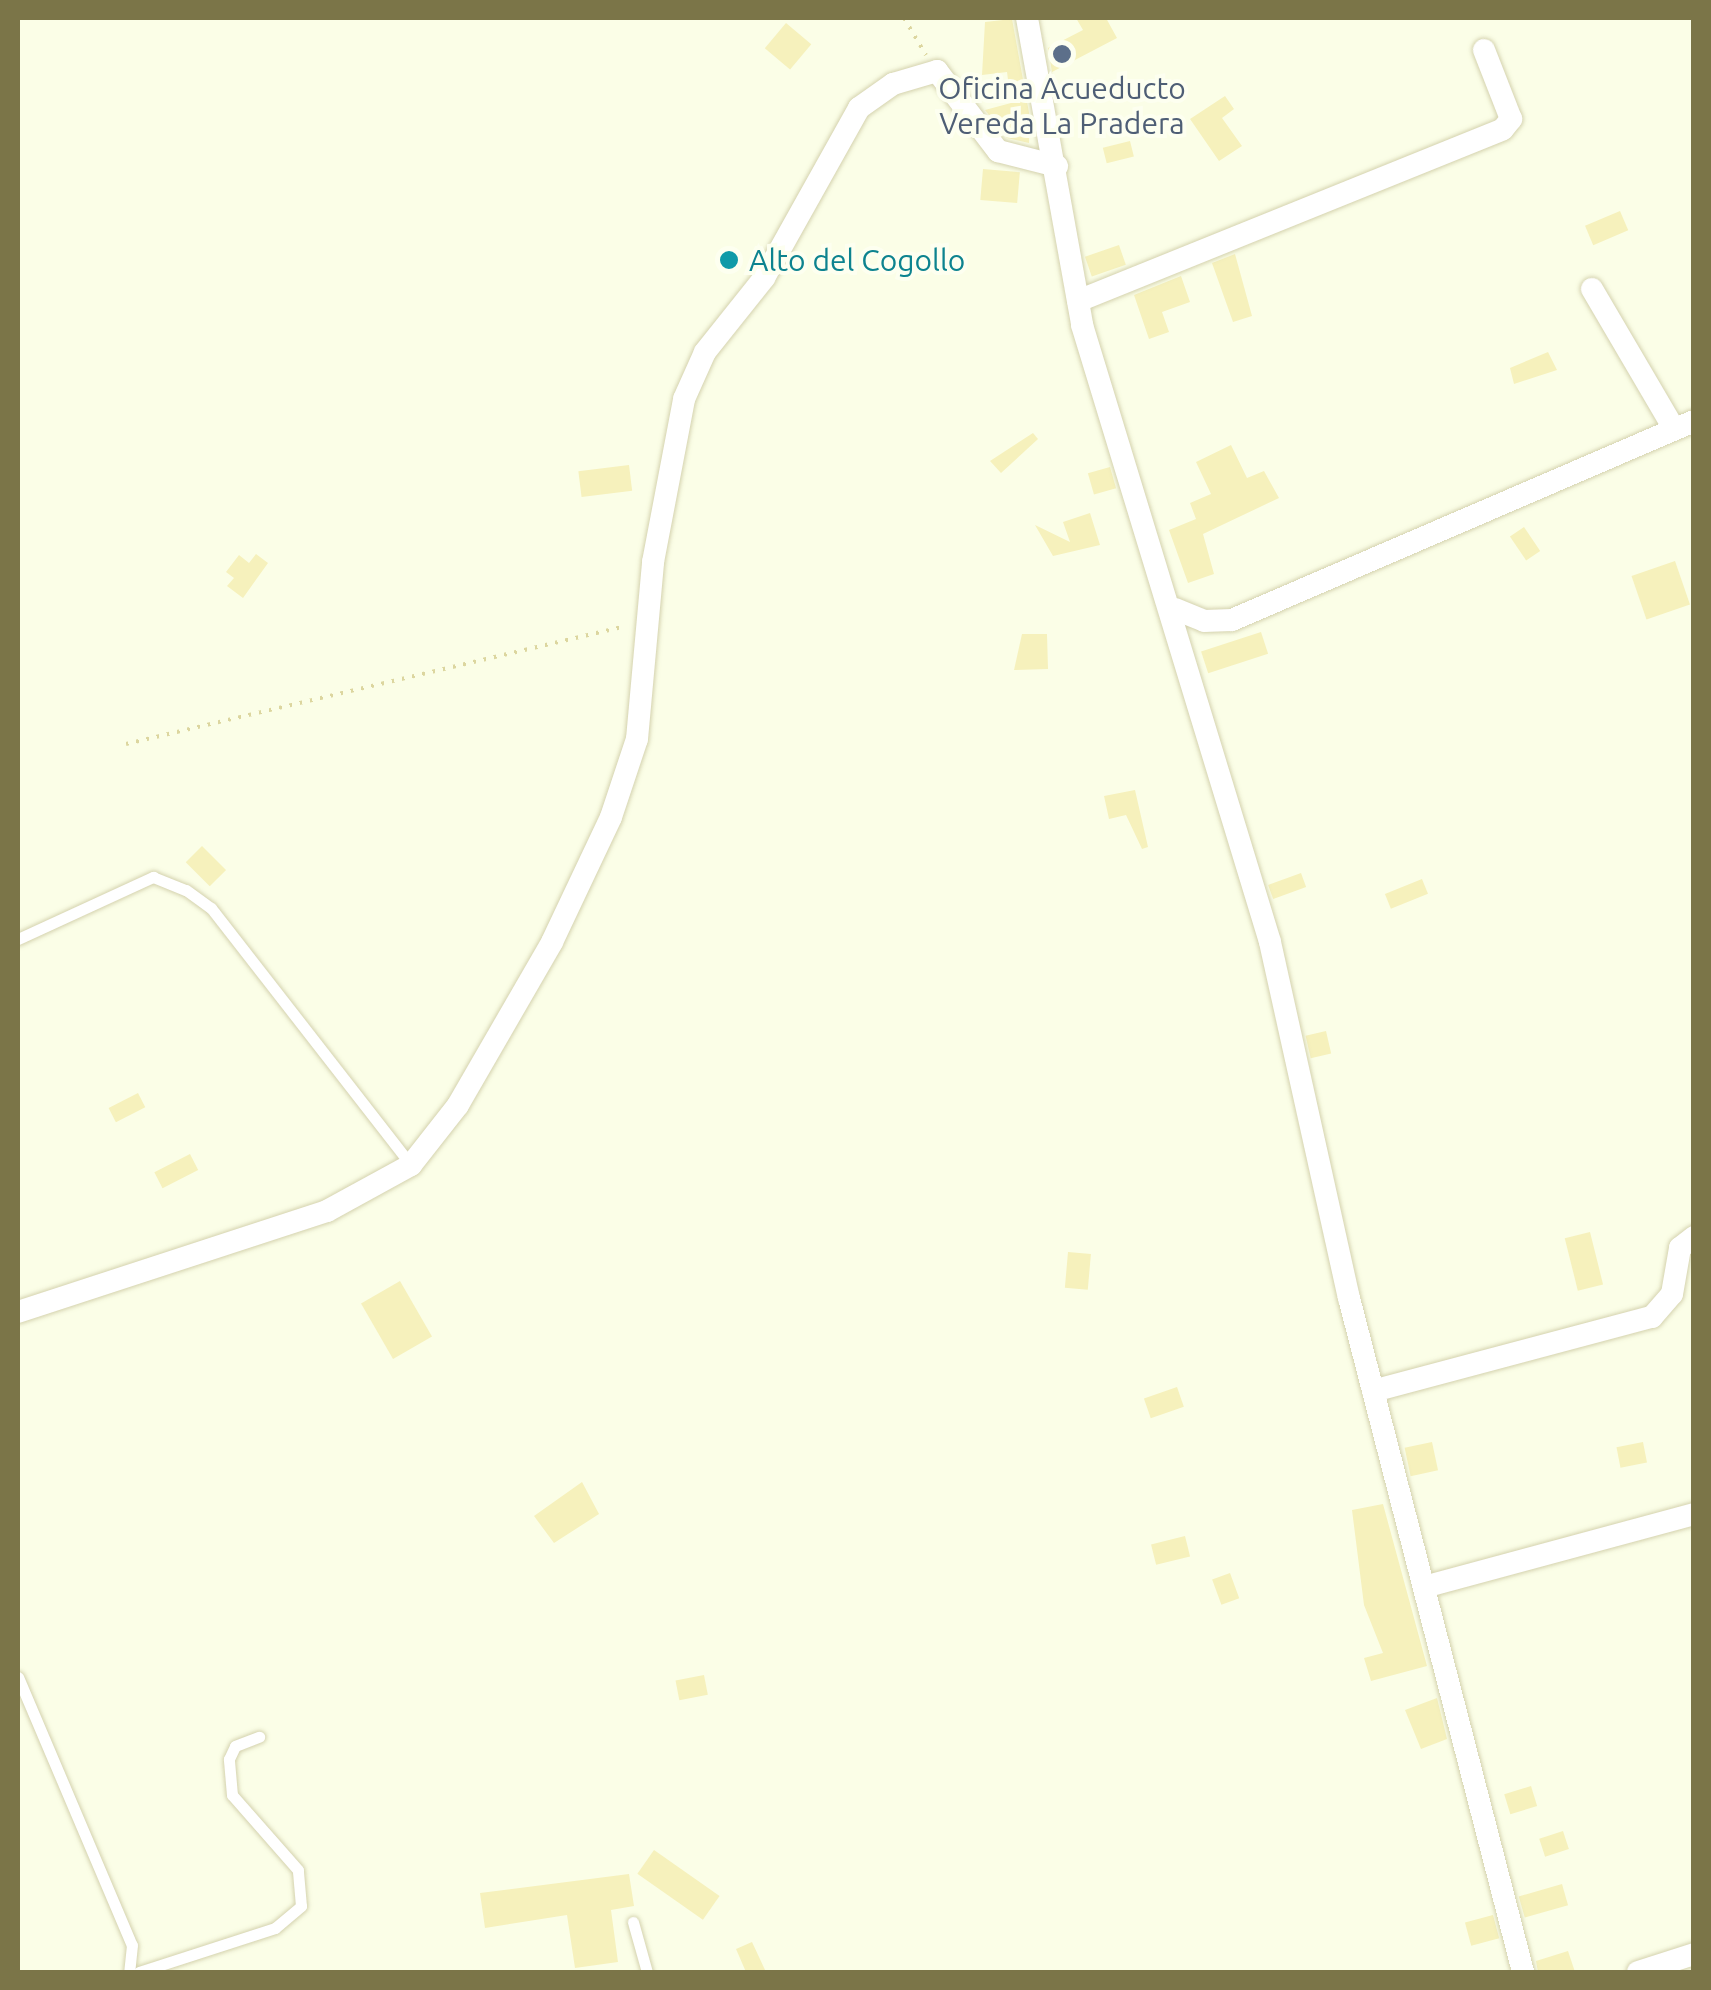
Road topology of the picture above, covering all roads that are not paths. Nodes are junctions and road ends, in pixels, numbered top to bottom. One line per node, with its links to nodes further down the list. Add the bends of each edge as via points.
1 (1027, 18): 3 (street)
2 (1484, 50): 5 (street, via 1510,119 1503,129)
3 (1057, 166): 5 (street); 9 (street, via 998,150 937,71 893,84 858,108 764,278 705,352 684,400 637,739 611,817 524,991 458,1105)
4 (1592, 289): 6 (street)
5 (1078, 301): 7 (street)
6 (1684, 425): 7 (street, via 1232,620 1204,622)
7 (1175, 610): 12 (street, via 1270,942)
8 (18, 939): 9 (lane, via 153,877 186,890 211,908)
9 (411, 1165): 11 (street, via 327,1211)
10 (1694, 1238): 12 (street, via 1680,1248 1672,1294 1652,1317)
11 (18, 1312)
12 (1373, 1391): 14 (street)
13 (1694, 1514): 14 (street)
14 (1424, 1587): 22 (street)
15 (18, 1677): 19 (lane, via 132,1945)
16 (259, 1737): 20 (lane, via 235,1746 229,1759 232,1795 298,1870 301,1906 275,1928)
17 (633, 1922): 21 (lane)
18 (1694, 1954): 23 (street)
19 (129, 1972)
20 (139, 1972)
21 (647, 1972)
22 (1523, 1972)
23 (1638, 1972)

